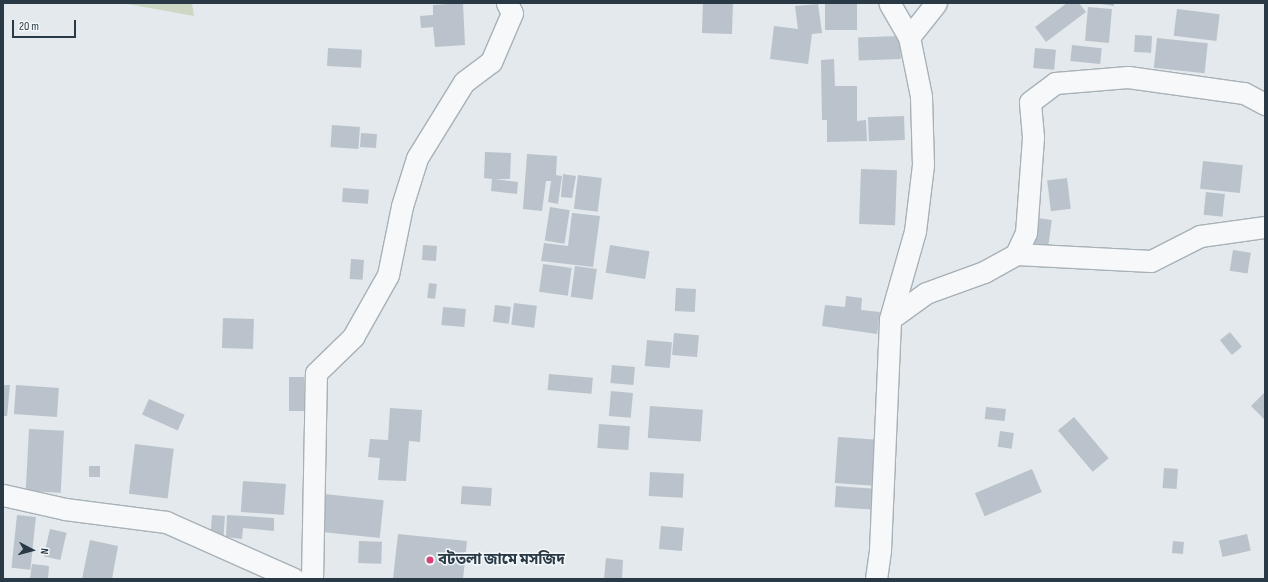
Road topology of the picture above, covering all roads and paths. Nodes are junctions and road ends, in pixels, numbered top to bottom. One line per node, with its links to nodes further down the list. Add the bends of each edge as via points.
1 (507, 3): 11 (street, via 512,13 491,62 464,82 417,158 402,206 388,275 353,337 316,373)
2 (888, 3): 4 (street)
3 (936, 3): 4 (street)
4 (909, 37): 8 (street, via 921,96 923,165 915,231)
5 (1265, 104): 7 (street, via 1244,93 1128,77 1055,83 1030,102 1033,137 1026,233)
6 (1265, 227): 7 (street, via 1200,236 1151,261)
7 (1016, 254): 8 (street, via 984,272 926,293)
8 (890, 319): 12 (street, via 880,550)
9 (3, 494): 10 (street, via 65,509 166,522)
10 (294, 579)
11 (312, 579)
12 (876, 579)

